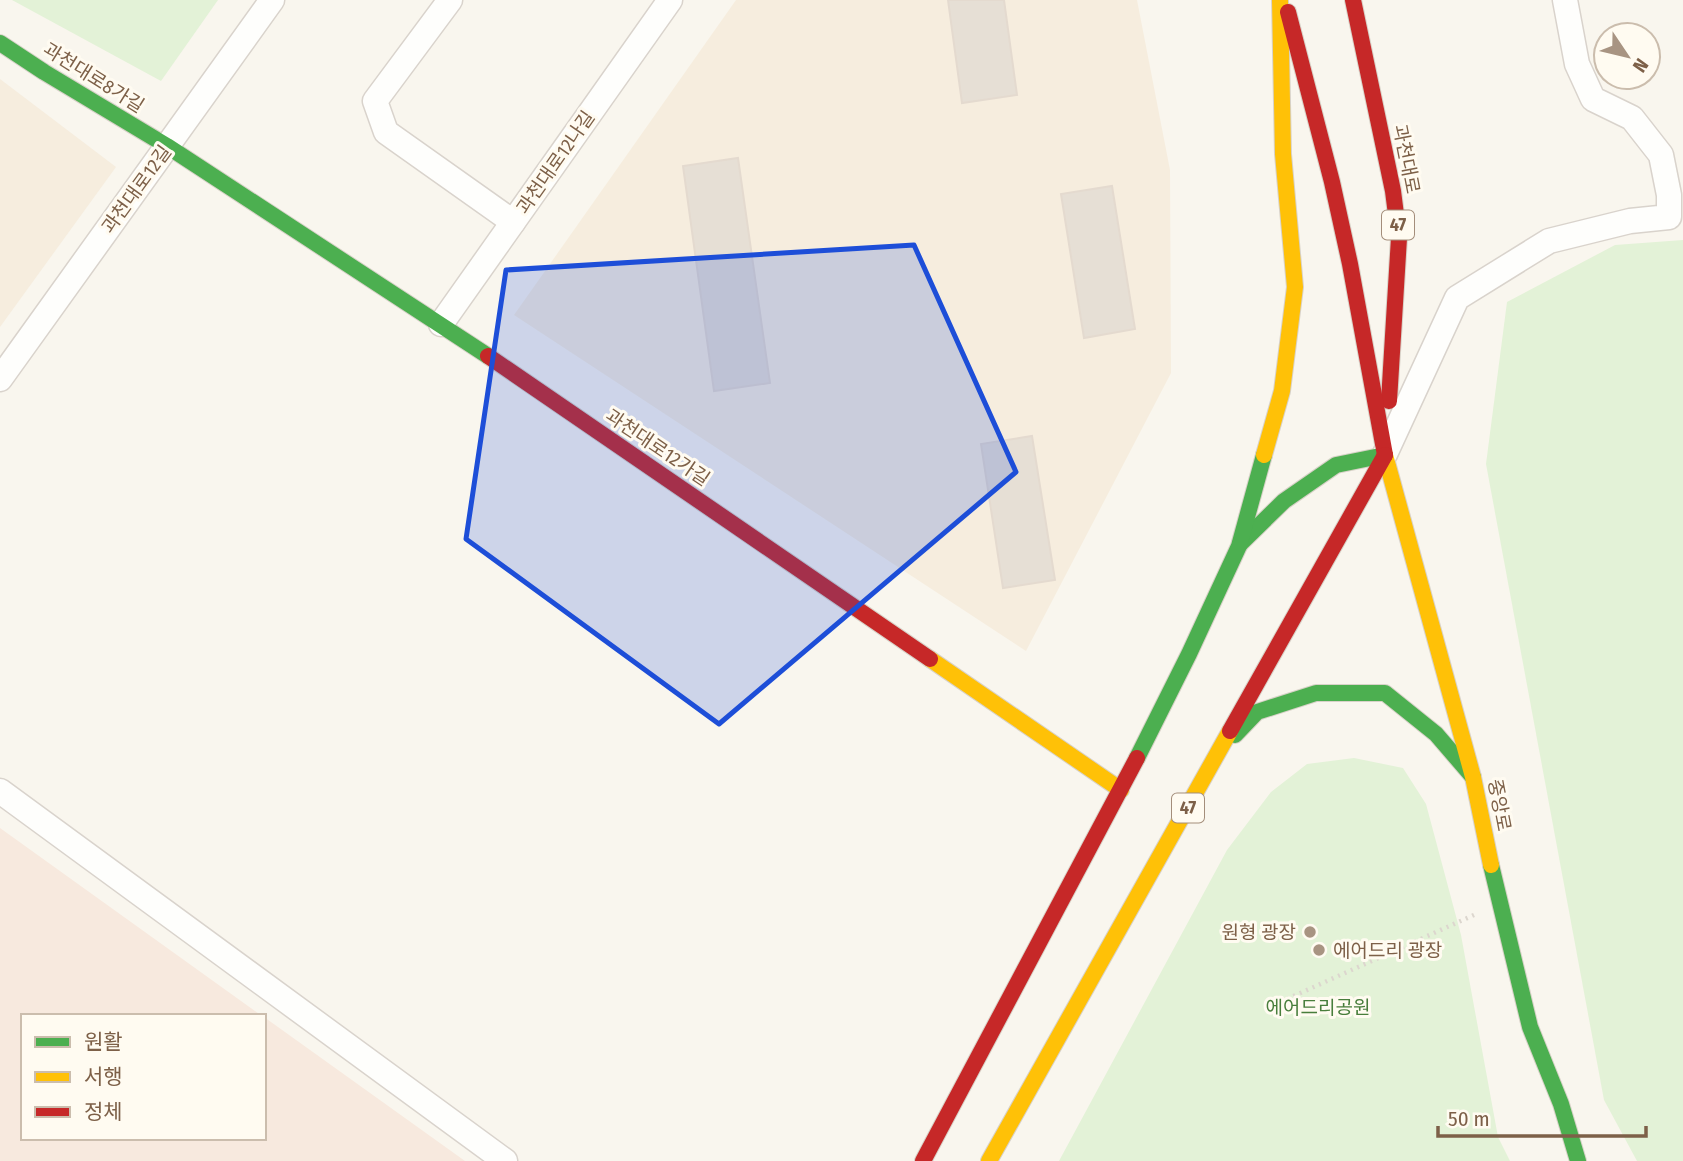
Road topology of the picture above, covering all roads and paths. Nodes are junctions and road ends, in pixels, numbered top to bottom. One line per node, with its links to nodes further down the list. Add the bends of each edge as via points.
1 (272, 0): 9 (street, 과천대로12길)
2 (450, 0): 15 (street, via 376,101 386,132)
3 (670, 0): 15 (street, 과천대로12나길)
4 (1280, 0): 19 (main road, via 1283,154 1295,286 1282,391)
5 (1285, 0): 10 (main road)
6 (1353, 0): 11 (main road, 과천대로 / 47)
7 (1565, 0): 14 (street, via 1577,64 1593,99 1632,118 1661,156)
8 (0, 43): 9 (main road, 과천대로8가길)
9 (167, 146): 16 (main road, 과천대로12가길); 17 (street, 과천대로12길)
10 (1332, 182): 12 (main road); 18 (main road)
11 (1393, 191): 13 (main road); 18 (main road, 과천대로 / 47, via 1399,238)
12 (1351, 204)
13 (1380, 204)
14 (1676, 216): 18 (street, via 1630,221 1549,242 1457,298)
15 (513, 222): 16 (street, 과천대로12나길)
16 (441, 324): 22 (main road, 과천대로12가길)
17 (0, 379)
18 (1385, 455): 19 (main road, via 1336,464 1283,500); 20 (main road, 47); 21 (main road, 중앙로)
19 (1239, 545): 22 (main road)
20 (1219, 752): 21 (main road, via 1257,712 1316,693 1385,693 1436,734); 28 (main road, 47)
21 (1473, 777): 24 (main road, 중앙로)
22 (1121, 790): 27 (main road)
23 (0, 791): 26 (street)
24 (1500, 903): 25 (path); 29 (main road, 중앙로, via 1530,1027)
25 (1287, 999)
26 (505, 1161)
27 (923, 1161)
28 (989, 1161)
29 (1578, 1161)

